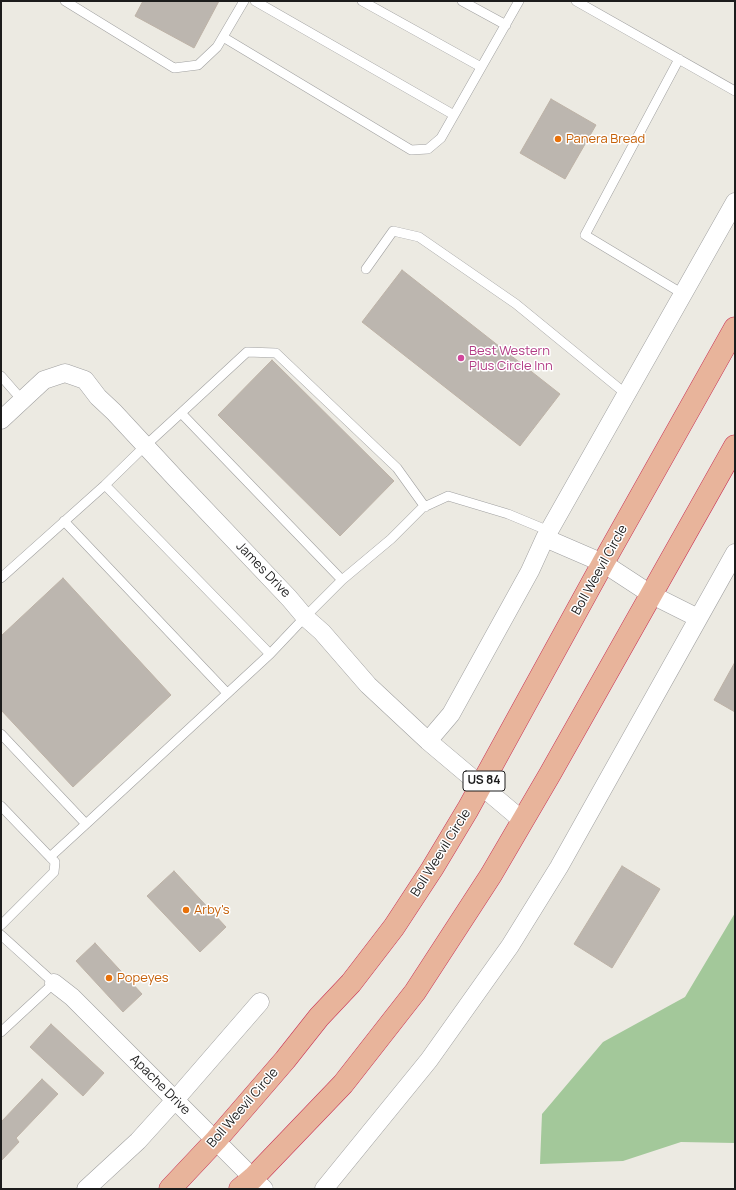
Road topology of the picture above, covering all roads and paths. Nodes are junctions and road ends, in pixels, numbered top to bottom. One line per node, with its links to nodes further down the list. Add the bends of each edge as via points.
1 (65, 1): 9 (lane, via 174,68 198,65 217,47)
2 (244, 1): 9 (lane)
3 (256, 1): 13 (lane)
4 (362, 1): 11 (lane)
5 (462, 1): 8 (lane)
6 (519, 1): 8 (lane)
7 (576, 1): 10 (lane)
8 (506, 25): 11 (lane)
9 (222, 38): 13 (lane, via 411,150 428,149 441,138)
10 (679, 60): 12 (lane); 16 (lane, via 585,235)
11 (481, 68): 13 (lane)
12 (735, 91)
13 (454, 115)
14 (735, 202): 16 (street)
15 (366, 269): 19 (lane, via 393,231 419,237 516,304)
16 (683, 294): 19 (street)
17 (735, 328): 30 (highway, Boll Weevil Circle / US 84)
18 (1, 376): 20 (lane)
19 (626, 394): 28 (street)
20 (22, 400): 22 (street, James Drive); 23 (street, James Drive, via 44,380 65,373 84,380)
21 (181, 413): 23 (lane); 26 (lane, via 248,352 276,353 397,468); 32 (lane)
22 (1, 420)
23 (145, 446): 25 (lane); 34 (street, James Drive)
24 (735, 446): 33 (highway)
25 (105, 485): 27 (lane); 36 (lane)
26 (425, 507): 28 (lane, via 448,496 508,514); 32 (lane)
27 (64, 521): 31 (lane); 37 (lane)
28 (547, 534): 30 (street); 39 (street, via 530,571 451,714)
29 (735, 553): 35 (street)
30 (603, 563): 33 (street); 40 (highway, Boll Weevil Circle / US 84)
31 (1, 578)
32 (342, 580): 34 (lane)
33 (652, 595): 35 (street); 42 (highway)
34 (305, 617): 36 (lane); 39 (street, James Drive, via 322,632 368,684)
35 (698, 618): 55 (street, via 559,867 510,946 429,1060)
36 (270, 654): 37 (lane)
37 (227, 693): 43 (lane)
38 (1, 734): 43 (lane)
39 (428, 741): 40 (street, James Drive)
40 (481, 786): 42 (street, James Drive); 51 (highway, Boll Weevil Circle / US 84, via 394,927 351,983 319,1017)
41 (1, 806): 44 (lane)
42 (523, 822): 52 (highway, via 401,1012 343,1084)
43 (86, 824): 44 (lane)
44 (50, 857): 45 (lane, via 55,862 54,872)
45 (1, 925)
46 (1, 935): 47 (lane)
47 (54, 983): 49 (lane); 50 (street, Apache Drive, via 72,997)
48 (260, 1002): 50 (street)
49 (1, 1032)
50 (175, 1100): 51 (street, Apache Drive); 53 (street, via 138,1141)
51 (216, 1140): 52 (street, Apache Drive); 54 (highway, Boll Weevil Circle / US 84)
52 (253, 1185)
53 (86, 1189)
54 (170, 1189)
55 (324, 1189)

